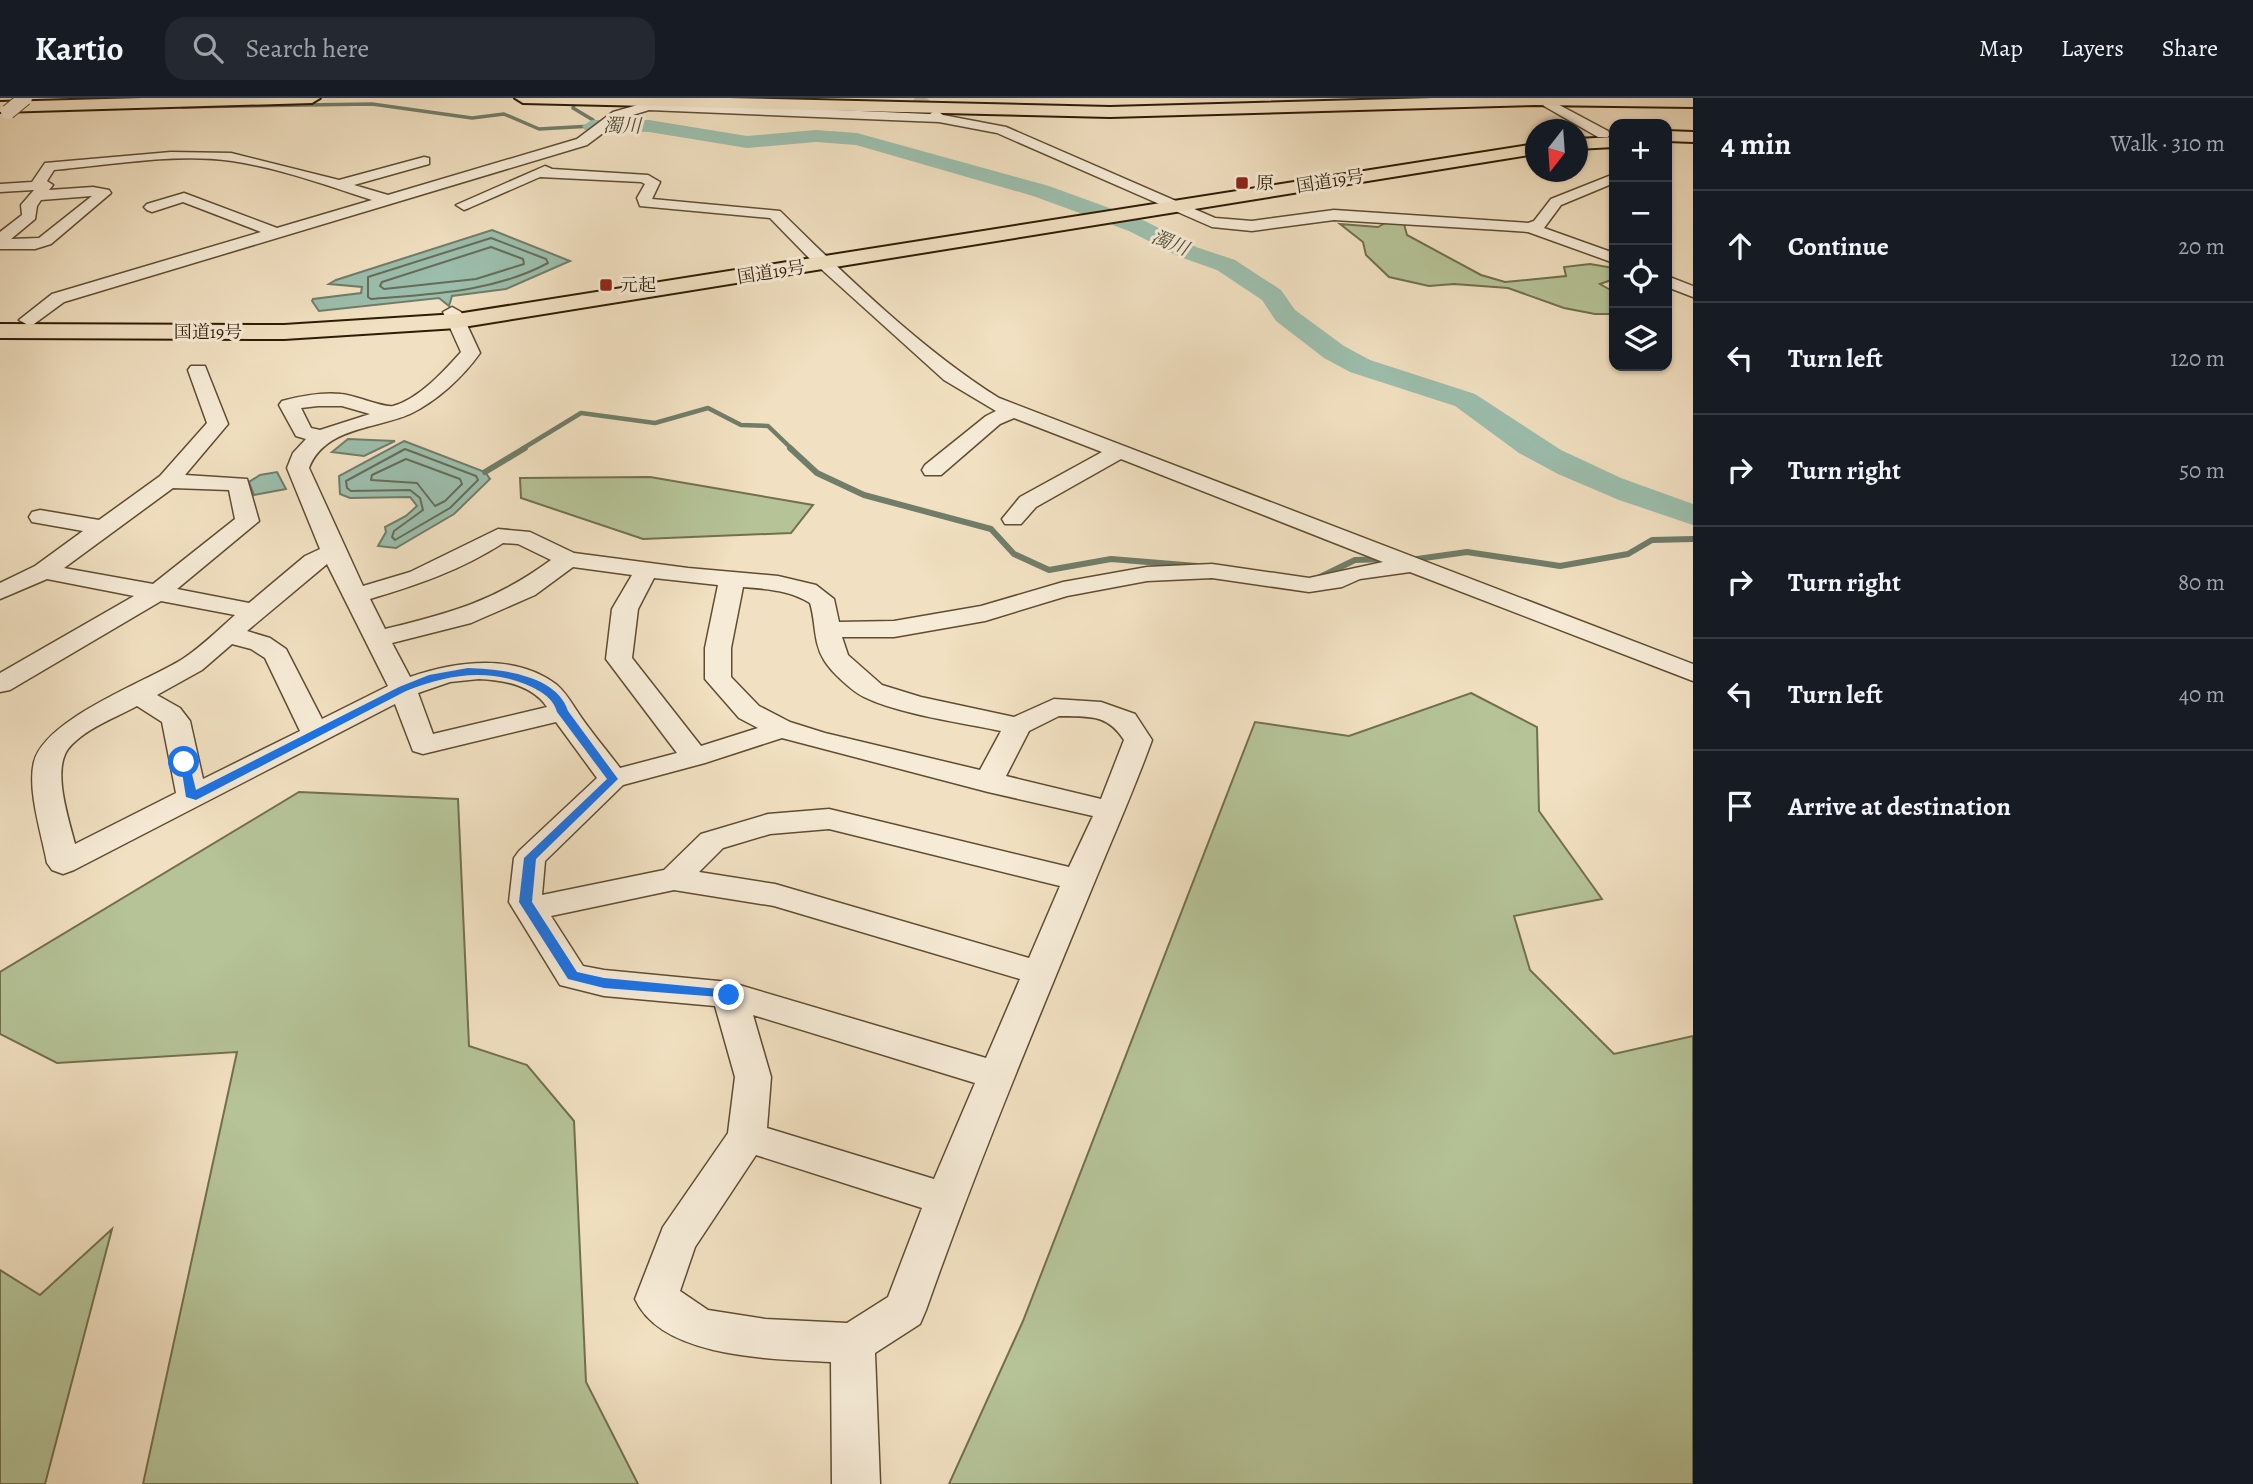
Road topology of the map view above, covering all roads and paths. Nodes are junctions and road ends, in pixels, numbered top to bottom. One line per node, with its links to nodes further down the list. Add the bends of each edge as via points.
1 (24, 98): 12 (street, bridge)
2 (134, 98): 12 (highway)
3 (312, 98): 12 (highway)
4 (523, 98): 10 (highway, via 1085,112)
5 (715, 98): 9 (highway, via 1107,108)
6 (872, 98): 7 (highway)
7 (879, 98): 8 (highway)
8 (975, 98)
9 (1453, 98)
10 (1693, 99)
11 (1548, 103): 13 (street)
12 (2, 110)
13 (1609, 137)
14 (1609, 138): 17 (highway)
15 (1672, 139): 16 (highway)
16 (1693, 139)
17 (1588, 141)
18 (582, 142): 22 (street, via 583,147); 28 (street); 29 (street, via 627,111 648,106 938,116 1001,130)
19 (1525, 148): 29 (highway, 国道19号)
20 (392, 155): 23 (street)
21 (424, 161): 25 (street)
22 (540, 173): 30 (street); 36 (street, via 643,178 653,181 645,203 775,214)
23 (311, 176): 25 (street); 27 (street, via 231,157 172,156 50,166)
24 (1609, 180): 32 (street, via 1556,201 1540,223)
25 (340, 184): 28 (street)
26 (0, 188): 27 (street)
27 (36, 191): 34 (street, via 29,205 30,216); 34 (street, via 104,194 45,241)
28 (388, 200): 33 (street)
29 (1171, 204): 32 (street, via 1212,222 1235,226 1334,215); 36 (highway, 国道19号)
30 (464, 205)
31 (152, 207): 33 (street, via 184,197)
32 (1530, 228): 35 (street)
33 (277, 233): 40 (street, via 58,299)
34 (0, 242)
35 (1609, 256)
36 (821, 260): 39 (highway, 国道19号); 43 (street, via 951,376)
37 (1672, 283): 38 (street)
38 (1693, 292)
39 (455, 316): 40 (highway, 国道19号, via 319,323); 41 (highway, 国道19号, via 284,332); 44 (street, via 471,352 445,383)
40 (28, 320): 41 (highway, 国道19号)
41 (0, 328)
42 (198, 370): 48 (street, via 218,424)
43 (1011, 411): 46 (street); 47 (street, via 993,420)
44 (392, 415): 45 (street); 45 (street, via 347,399 310,399 289,405 303,432)
45 (323, 437): 52 (street, via 300,457 298,468)
46 (1120, 451): 50 (street, via 1028,502); 54 (street)
47 (933, 470)
48 (168, 481): 51 (street); 59 (street, via 239,484 247,521)
49 (40, 517): 51 (street)
50 (1013, 519)
51 (104, 528): 56 (street)
52 (333, 552): 60 (street); 61 (street, via 313,561)
53 (568, 559): 55 (street); 60 (street, via 522,537 498,536 419,577); 64 (street, via 526,590 462,618)
54 (1401, 561): 62 (street, via 1309,585 1212,571 1147,574 907,627); 65 (street)
55 (647, 569): 57 (street); 73 (street, via 625,609 619,659)
56 (44, 571): 58 (street); 59 (street)
57 (732, 579): 62 (street, via 807,590 822,599); 71 (street, via 718,648 718,679 749,712)
58 (0, 592)
59 (157, 593): 61 (street); 66 (street)
60 (355, 596): 64 (street)
61 (254, 611): 63 (street)
62 (826, 630): 70 (street, via 836,658 872,691)
63 (226, 635): 68 (street, via 193,664); 72 (street, via 270,647)
64 (377, 639): 67 (street)
65 (1693, 673)
66 (0, 684)
67 (403, 689): 69 (street, via 433,677 490,672 540,687 560,701); 69 (street, via 423,745); 72 (street)
68 (137, 695): 76 (street, via 176,721); 76 (street, via 75,729 50,756 47,786 62,863)
69 (563, 712): 74 (street)
70 (1018, 726): 75 (street); 77 (street, via 1055,707 1101,710 1125,720 1138,740)
71 (780, 727): 73 (street); 75 (street)
72 (315, 733): 76 (street)
73 (695, 757): 74 (street)
74 (613, 779): 80 (street, via 530,858 525,902)
75 (988, 783): 77 (street)
76 (192, 797)
77 (1111, 811): 79 (street)
78 (674, 879): 79 (street, via 712,841 768,824 829,819); 80 (street); 81 (street, via 775,895)
79 (1079, 880): 81 (street)
80 (530, 909): 82 (street, via 572,976)
81 (1040, 972): 83 (street)
82 (729, 995): 83 (street); 84 (street, via 753,1077)
83 (998, 1076): 85 (street)
84 (747, 1136): 85 (street); 86 (street, via 677,1240 656,1299 699,1328 765,1339)
85 (945, 1199): 86 (street, via 905,1310)
86 (853, 1343): 87 (street)
87 (856, 1484)

